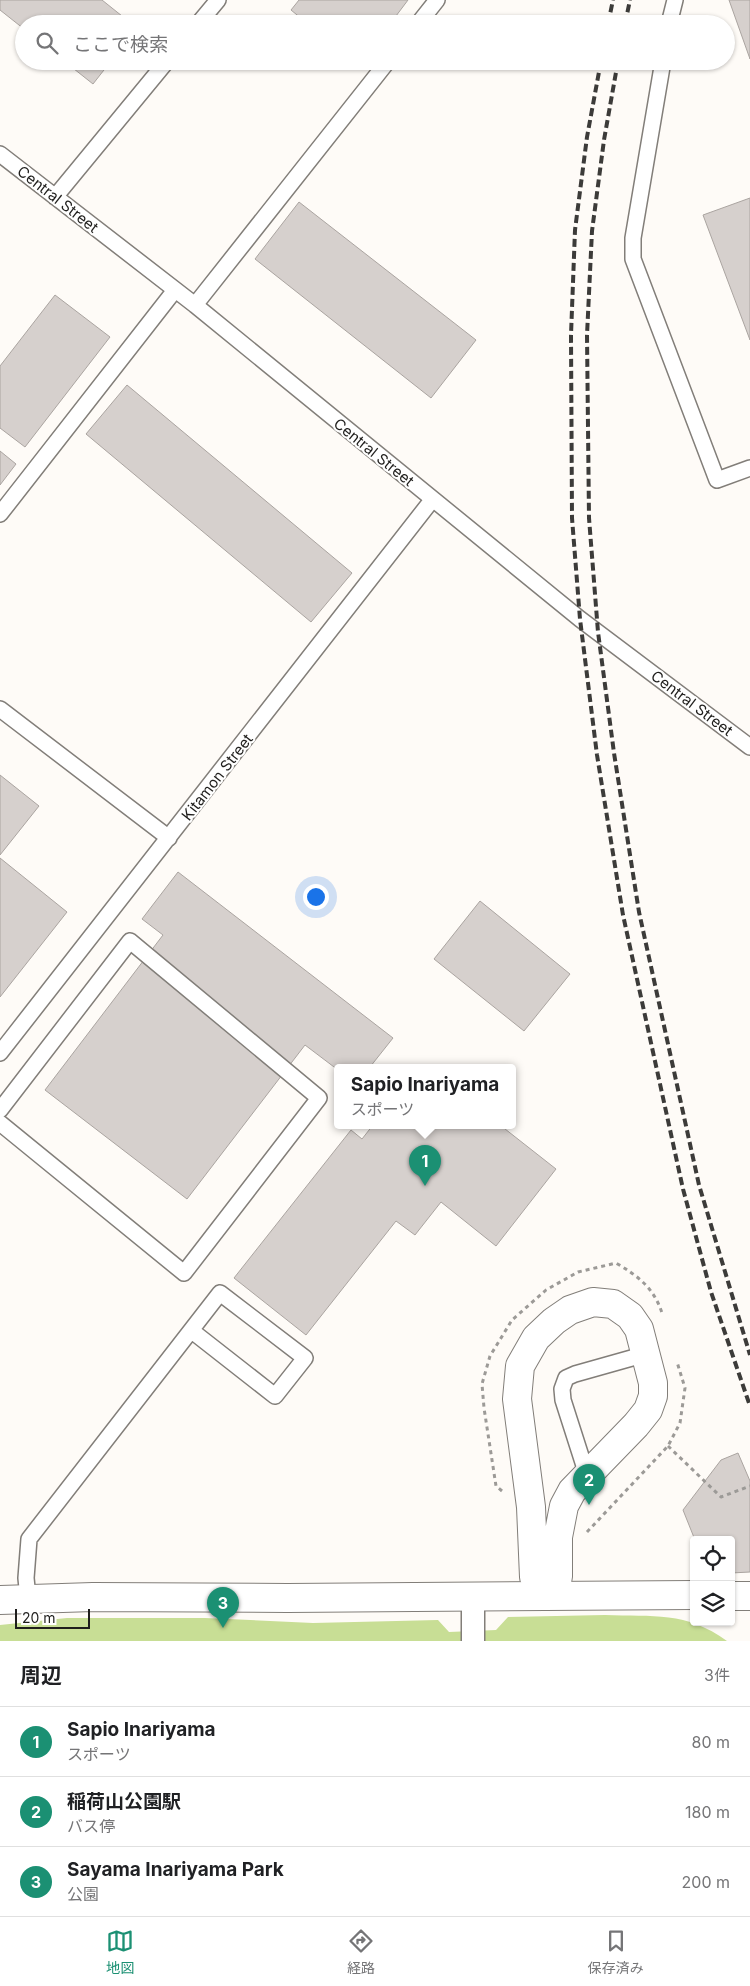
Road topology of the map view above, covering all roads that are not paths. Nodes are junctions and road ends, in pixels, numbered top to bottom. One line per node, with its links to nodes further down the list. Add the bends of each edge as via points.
1 (218, 0): 4 (lane)
2 (437, 0): 5 (lane)
3 (675, 0): 6 (lane)
4 (206, 15)
5 (425, 15)
6 (672, 15)
7 (160, 70): 11 (lane)
8 (381, 70): 13 (lane)
9 (661, 70): 14 (lane, via 633,238 633,259 717,480)
10 (0, 154): 11 (lane, Central Street)
11 (55, 197): 12 (lane, Central Street)
12 (175, 290): 13 (lane, Central Street); 16 (lane)
13 (195, 305): 15 (lane, Central Street)
14 (750, 468)
15 (432, 500): 18 (lane, Central Street, via 580,619); 19 (lane, Kitamon Street)
16 (0, 514)
17 (0, 709): 19 (lane)
18 (750, 747)
19 (169, 838): 20 (lane, Kitamon Street)
20 (0, 1053)
21 (0, 1110): 22 (lane, via 130,941 319,1098 184,1273)
22 (0, 1123)
23 (192, 1331): 23 (lane, via 220,1293 305,1358 275,1396); 29 (lane, via 29,1539)
24 (646, 1354): 25 (street, via 653,1383 648,1410); 25 (lane, via 566,1378 563,1400); 26 (street, via 639,1330 630,1316 613,1304 593,1302 570,1310 554,1321 536,1338 520,1366 517,1399 531,1507 534,1577)
25 (586, 1475): 26 (street, via 572,1490 564,1506 558,1537 558,1577)
26 (544, 1595): 27 (street); 28 (street)
27 (690, 1595)
28 (473, 1596): 29 (street); 31 (street)
29 (28, 1598): 30 (street)
30 (0, 1600)
31 (473, 1641)

